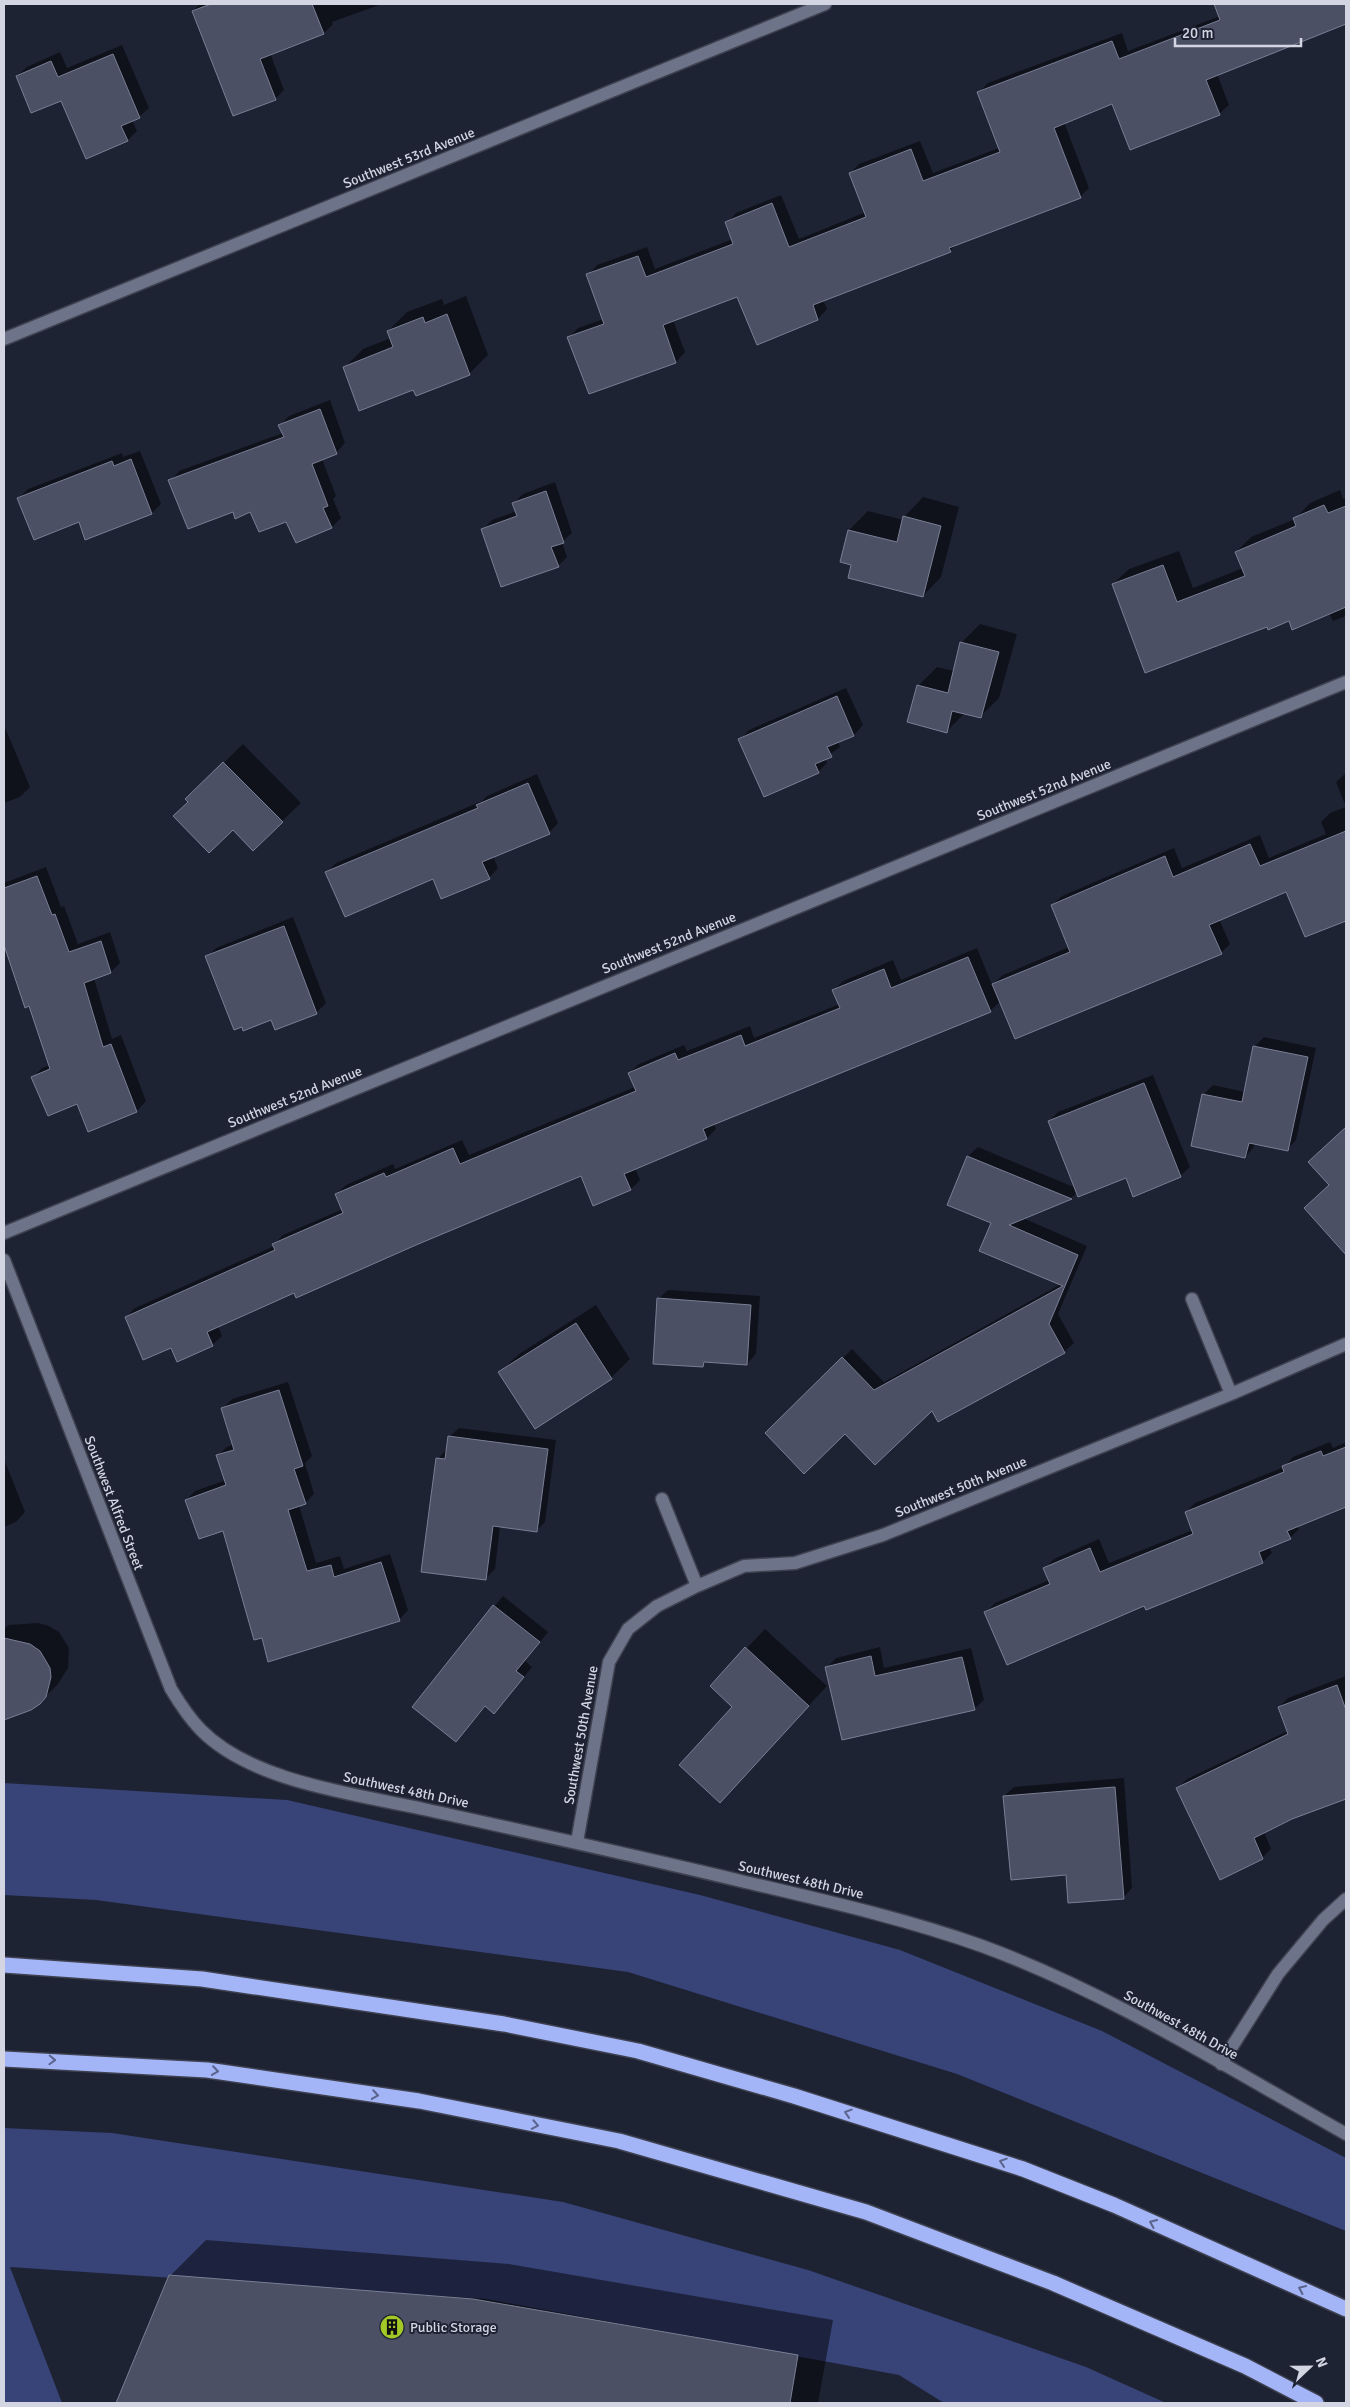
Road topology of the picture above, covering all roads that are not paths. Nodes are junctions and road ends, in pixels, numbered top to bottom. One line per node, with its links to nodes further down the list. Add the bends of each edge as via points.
1 (825, 4): 2 (street, Southwest 53rd Avenue)
2 (4, 339)
3 (1346, 682): 4 (street, Southwest 52nd Avenue)
4 (4, 1233)
5 (4, 1260): 11 (street, Southwest Alfred Street, via 171,1689 187,1714)
6 (1192, 1299): 8 (street)
7 (1346, 1344): 8 (street, Southwest 50th Avenue)
8 (1230, 1394): 10 (street, Southwest 50th Avenue, via 882,1535 796,1563 744,1566)
9 (662, 1499): 10 (street)
10 (697, 1586): 12 (street, Southwest 50th Avenue, via 657,1606 628,1629 609,1662)
11 (217, 1744): 12 (street, Southwest 48th Drive, via 242,1760 276,1775)
12 (576, 1842): 16 (street, Southwest 48th Drive, via 879,1914 975,1944 1076,1987)
13 (1346, 1898): 16 (street, via 1278,1974)
14 (4, 1965): 18 (highway, one-way to 14, via 1114,2205 1023,2169 794,2096 638,2051 504,2024 202,1979)
15 (4, 2059): 19 (highway, one-way to 19, via 207,2070 419,2101 619,2142 866,2212 1062,2287 1245,2366)
16 (1221, 2064): 17 (street, Southwest 48th Drive)
17 (1346, 2134)
18 (1346, 2309)
19 (1316, 2403)

